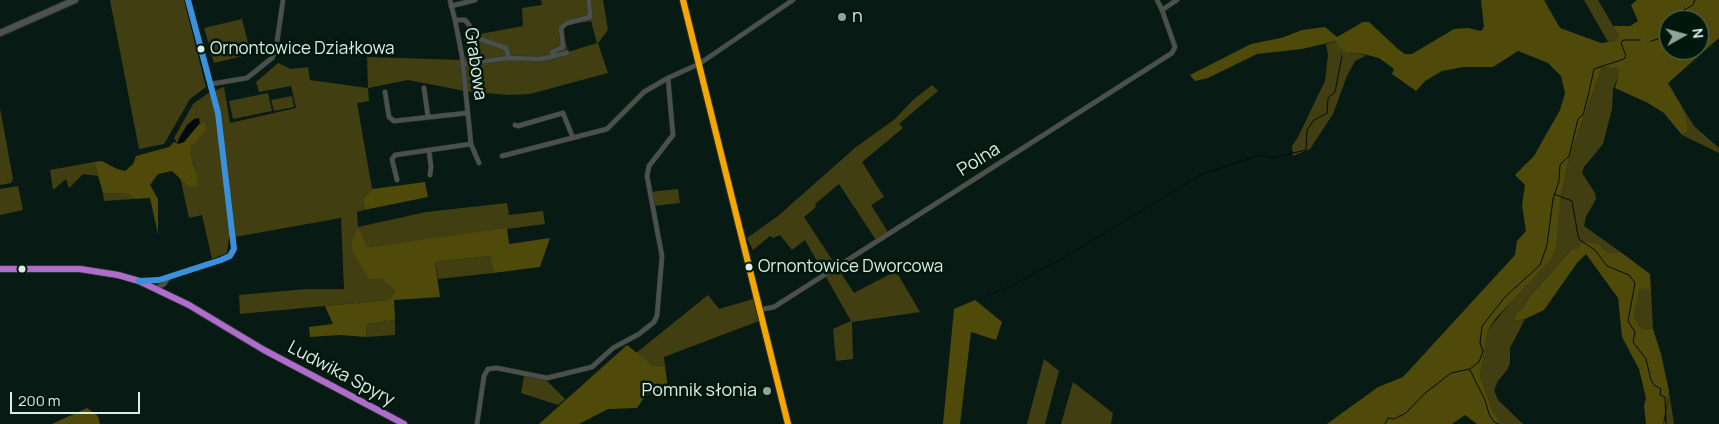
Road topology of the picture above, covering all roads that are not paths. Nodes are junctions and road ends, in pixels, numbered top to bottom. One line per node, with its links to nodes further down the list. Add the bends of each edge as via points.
1 (75, 0): 14 (street)
2 (188, 0): 21 (street)
3 (283, 0): 21 (street, via 272,58 247,78)
4 (450, 0): 11 (street, Grabowa)
5 (475, 0): 11 (street)
6 (589, 0): 16 (street, via 590,16 560,28 563,46 552,52)
7 (683, 0): 19 (street)
8 (793, 0): 19 (street)
9 (1157, 0): 12 (street, Polna)
10 (1177, 0): 12 (street)
11 (452, 6): 13 (street, Grabowa)
12 (1162, 10): 41 (street, Polna, via 1175,47 1172,53 774,307)
13 (455, 20): 17 (street, Grabowa, via 465,20 480,40 506,48); 18 (street, Grabowa)
14 (0, 33)
15 (567, 53): 16 (street, Grabowa)
16 (552, 57): 17 (street, Grabowa)
17 (509, 58): 18 (street)
18 (463, 64): 24 (street, Grabowa)
19 (699, 64): 20 (street); 41 (street)
20 (668, 78): 27 (street, via 644,92 607,129); 43 (street, via 673,135 648,166 647,176 662,256 654,322 613,348 592,367 547,378 488,369 484,376)
21 (211, 84): 35 (street, via 219,119 234,249 230,256 221,260)
22 (424, 88): 25 (street)
23 (385, 92): 25 (street, Grabowa, via 392,120)
24 (467, 113): 25 (street, Grabowa); 28 (street, Grabowa)
25 (428, 117)
26 (515, 124): 27 (street, via 518,126 563,113)
27 (573, 138): 30 (street)
28 (471, 144): 29 (street); 31 (street, Grabowa)
29 (429, 150): 32 (street); 33 (street, via 395,155 392,159)
30 (502, 156)
31 (479, 163)
32 (430, 175)
33 (397, 180)
34 (0, 269): 37 (street, Ludwika Spyry, via 80,270)
35 (169, 277): 36 (street); 38 (street)
36 (159, 280): 37 (street); 39 (street)
37 (139, 281): 39 (street, Ludwika Spyry)
38 (164, 284): 39 (street); 40 (street)
39 (156, 288): 40 (street, Ludwika Spyry)
40 (166, 293): 42 (street, Ludwika Spyry, via 264,350)
41 (759, 310): 44 (street)
42 (404, 424)
43 (477, 424)
44 (788, 424)

